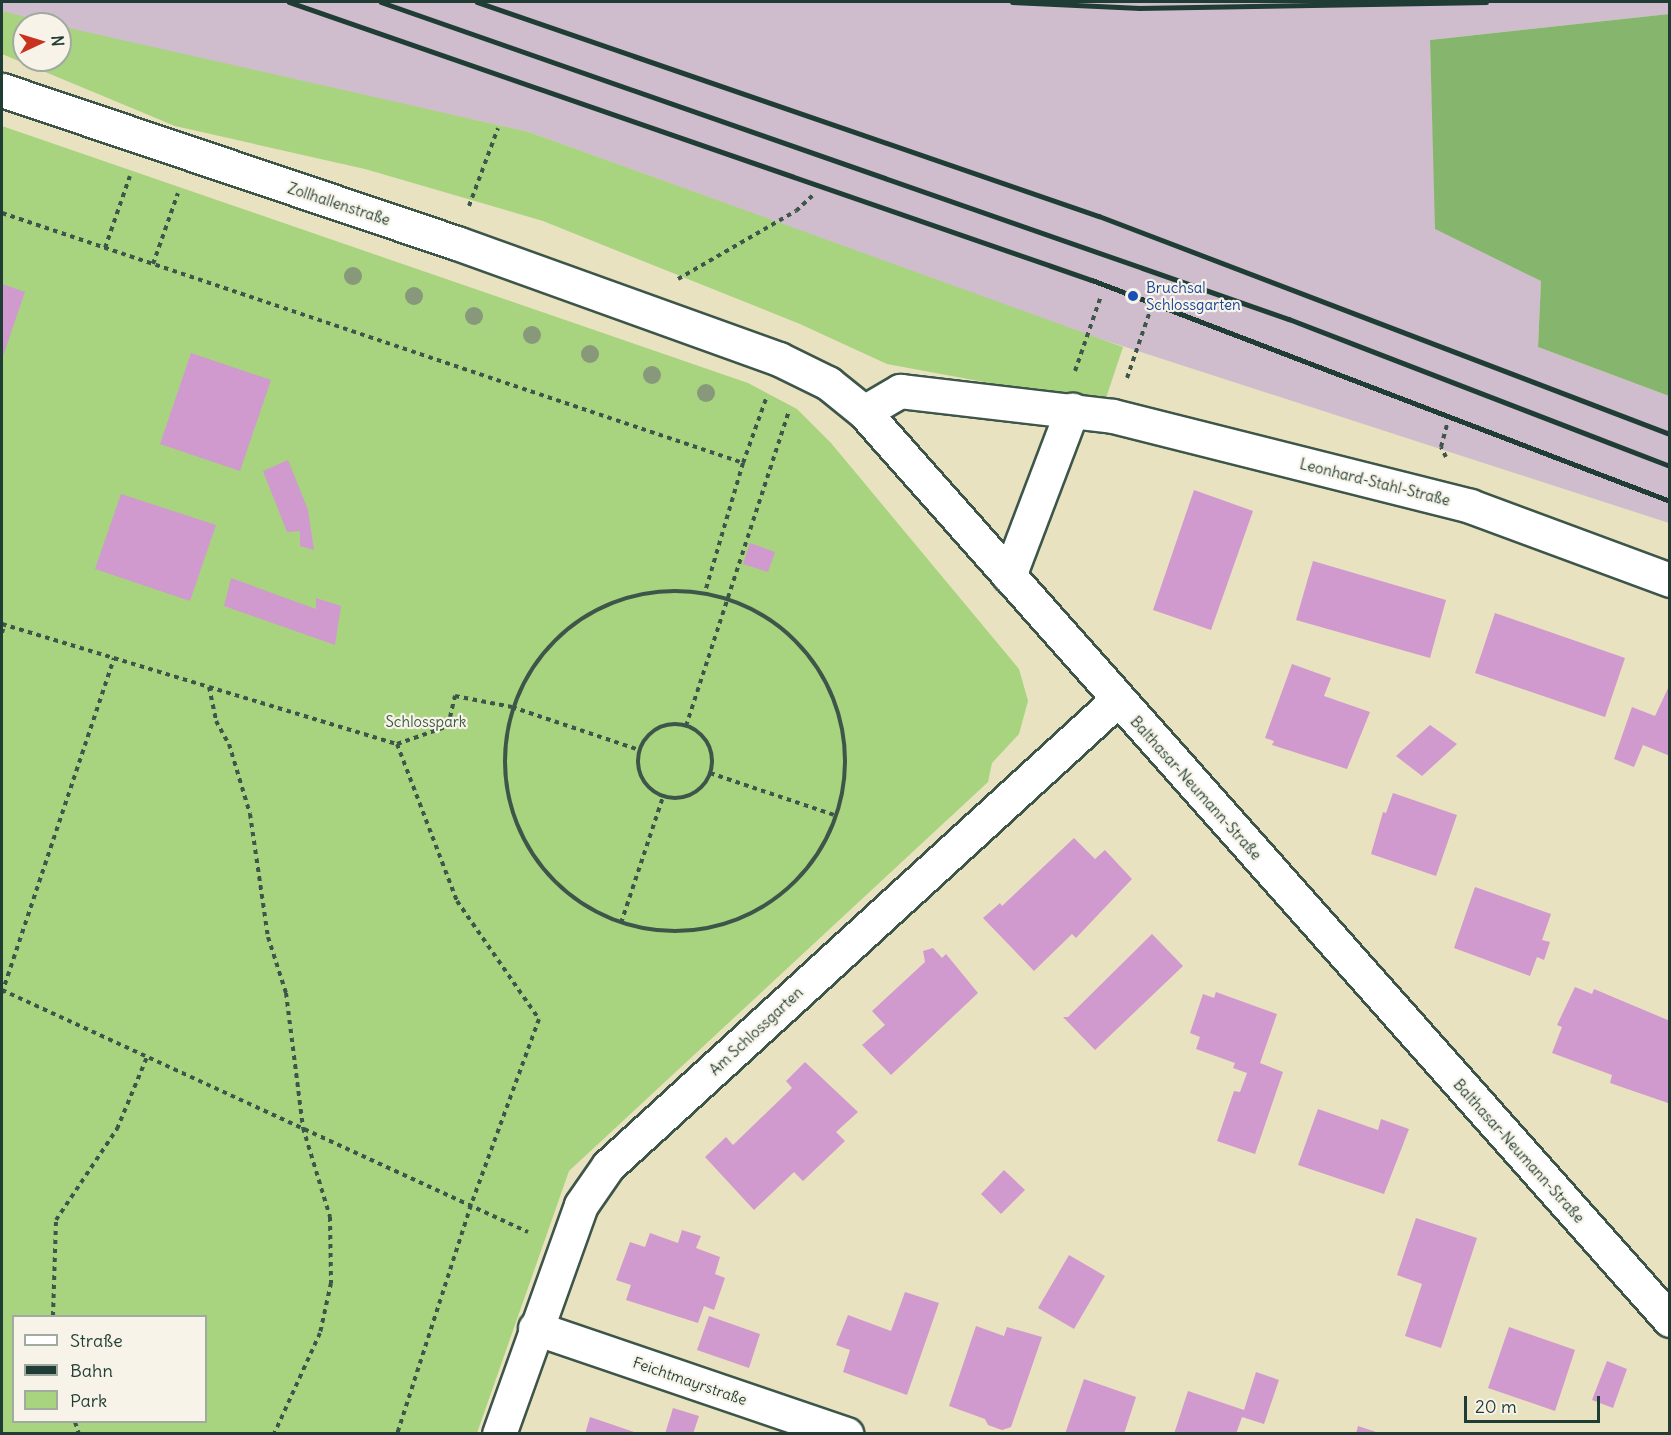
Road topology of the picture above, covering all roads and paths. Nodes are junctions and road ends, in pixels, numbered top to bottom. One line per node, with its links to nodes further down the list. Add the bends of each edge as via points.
1 (2, 90): 13 (street, Zollhallenstraße, via 457,243)
2 (498, 128): 3 (path)
3 (474, 190)
4 (813, 195): 10 (path, via 796,211)
5 (2, 213): 8 (path)
6 (116, 217): 8 (path)
7 (163, 235): 9 (path)
8 (105, 248): 9 (path)
9 (153, 264): 20 (path)
10 (679, 276)
11 (1101, 296): 16 (path)
12 (1149, 314): 15 (path)
13 (675, 322): 14 (street, Balthasar-Neumann-Straße)
14 (791, 364): 17 (street, Balthasar-Neumann-Straße, via 828,383); 20 (path); 24 (path)
15 (1126, 382)
16 (1072, 395): 17 (street, Leonhard-Stahl-Straße, via 900,391); 21 (street); 22 (street, Leonhard-Stahl-Straße, via 1113,416 1470,506)
17 (864, 412): 21 (street, Balthasar-Neumann-Straße)
18 (1447, 424): 19 (path)
19 (1441, 447)
20 (743, 463): 23 (path)
21 (1009, 576): 29 (street, Balthasar-Neumann-Straße)
22 (1670, 580)
23 (705, 592): 24 (path); 30 (path, via 653,591 606,604 566,629 533,666)
24 (728, 599): 31 (path); 36 (path, via 764,616 787,634 820,671 836,707 844,746)
25 (3, 624): 26 (path); 27 (path)
26 (2, 633)
27 (114, 658): 28 (path); 38 (path)
28 (209, 687): 32 (path); 40 (path, via 216,721 228,744 250,814 268,937 286,993)
29 (1117, 700): 42 (street, Am Schlossgarten, via 609,1166 581,1205); 44 (street, Balthasar-Neumann-Straße)
30 (513, 706): 32 (path, via 455,696 448,726); 33 (path); 37 (path, via 504,752 507,796 522,838 546,874 579,903)
31 (686, 726): 33 (path, via 676,724 654,730); 34 (path, via 706,741 712,752)
32 (396, 744): 41 (path, via 457,902 539,1019)
33 (639, 750): 35 (path, via 643,782)
34 (710, 774): 35 (path, via 695,794); 36 (path)
35 (663, 797): 37 (path)
36 (837, 816): 37 (path, via 816,857 792,886 762,908 728,924 692,932 654,931)
37 (621, 923)
38 (2, 991): 39 (path)
39 (147, 1057): 40 (path); 43 (path, via 117,1129 57,1220)
40 (303, 1128): 41 (path); 46 (path, via 330,1217 331,1283 320,1333)
41 (471, 1205): 42 (path); 47 (path)
42 (564, 1249): 45 (street, Am Schlossgarten)
43 (53, 1315)
44 (1670, 1320)
45 (535, 1328): 48 (street, Am Schlossgarten); 49 (street, Feichtmayrstraße)
46 (274, 1434)
47 (397, 1434)
48 (498, 1434)
49 (846, 1434)

